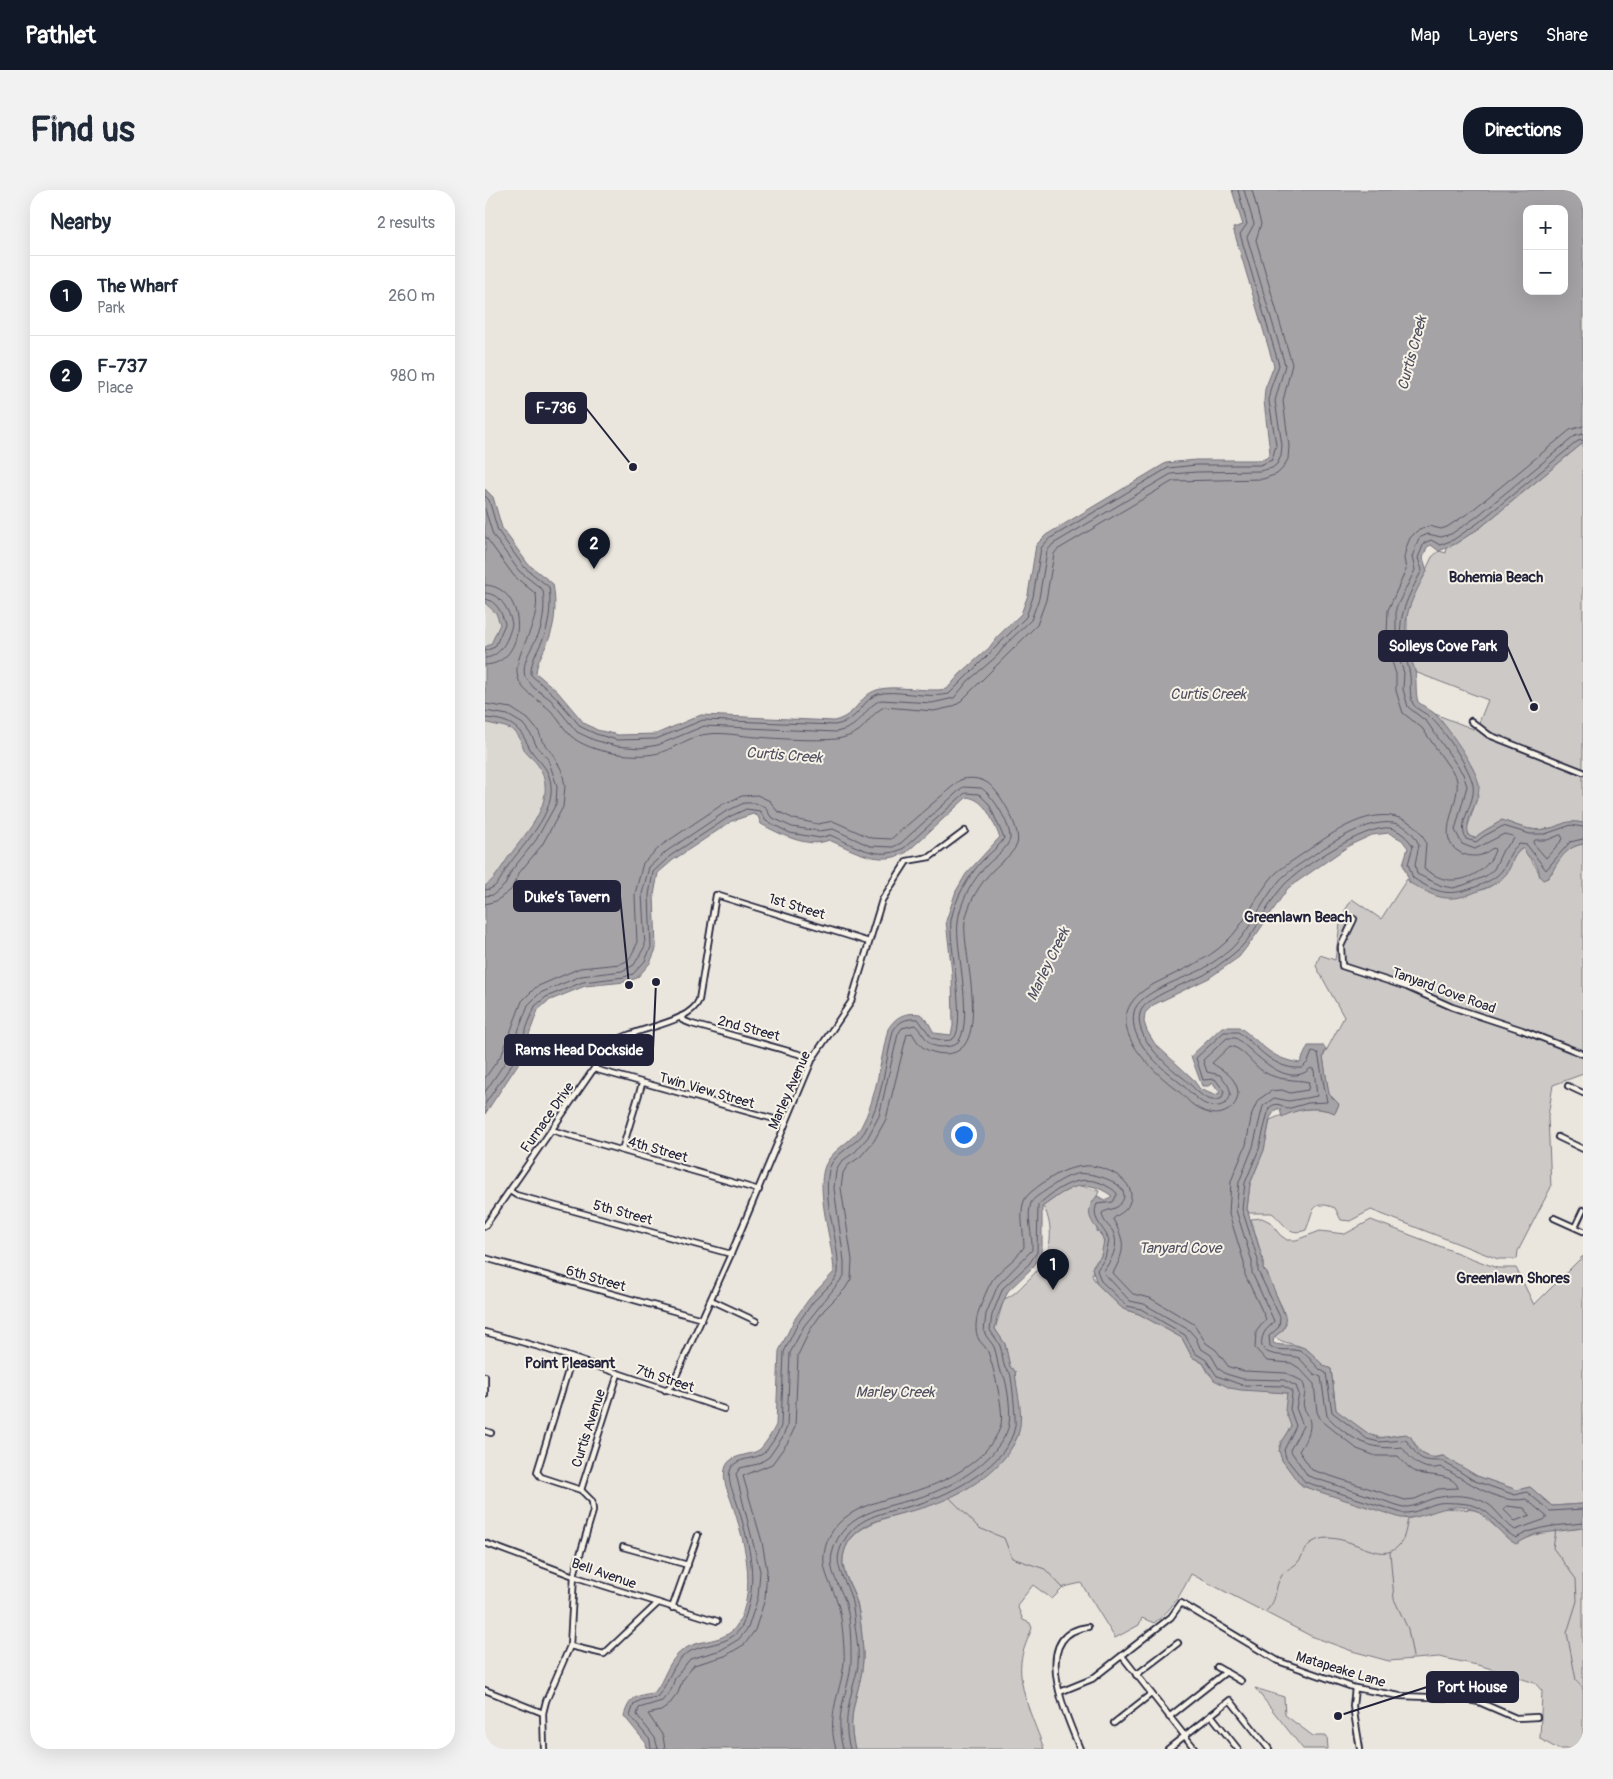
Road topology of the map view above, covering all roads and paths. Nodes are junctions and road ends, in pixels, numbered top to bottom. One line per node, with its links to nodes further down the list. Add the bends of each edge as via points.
1 (1471, 721): 2 (street, via 1489,735)
2 (1583, 772)
3 (965, 831): 6 (street, Marley Avenue, via 930,857 907,861 882,900)
4 (718, 894): 6 (street, 1st Street); 7 (street, Furnace Drive, via 699,1000 695,1009)
5 (1354, 919): 8 (street, Tanyard Cove Road, via 1341,946 1343,966)
6 (869, 942): 9 (street, Marley Avenue, via 851,1002)
7 (682, 1016): 9 (street, 2nd Street, via 682,1020 692,1024); 10 (street, Furnace Drive, via 623,1036 611,1044)
8 (1583, 1054)
9 (813, 1058): 14 (street, Marley Avenue)
10 (594, 1069): 11 (street, Twin View Street); 15 (street, Furnace Drive)
11 (642, 1084): 14 (street, Twin View Street); 18 (street)
12 (1568, 1086): 13 (street)
13 (1583, 1093)
14 (785, 1122): 19 (street, Marley Avenue)
15 (551, 1130): 18 (street, 4th Street); 20 (street, Furnace Drive)
16 (1558, 1137): 17 (street)
17 (1583, 1149)
18 (622, 1150): 19 (street, 4th Street)
19 (759, 1190): 26 (street, Marley Avenue)
20 (510, 1191): 23 (street, Furnace Drive); 26 (street, 5th Street)
21 (1583, 1210): 24 (street)
22 (1555, 1218): 24 (street)
23 (485, 1226)
24 (1575, 1227): 25 (street)
25 (1583, 1231)
26 (731, 1254): 28 (street, Marley Avenue)
27 (485, 1258): 29 (street, 6th Street)
28 (711, 1300): 29 (street, Marley Avenue); 30 (street)
29 (702, 1319): 35 (street, Marley Avenue, via 672,1385)
30 (756, 1321)
31 (485, 1332): 32 (street, 7th Street)
32 (572, 1358): 33 (street, 7th Street); 40 (street, via 537,1472 541,1478)
33 (618, 1374): 35 (street, 7th Street); 40 (street, Curtis Avenue)
34 (485, 1376): 36 (street)
35 (665, 1390): 37 (street, 7th Street)
36 (485, 1395)
37 (724, 1409)
38 (485, 1431): 39 (street)
39 (491, 1433)
40 (581, 1490): 45 (street, via 592,1501 593,1511)
41 (698, 1535): 44 (street)
42 (485, 1543): 45 (street, Bell Avenue)
43 (623, 1548): 44 (street)
44 (688, 1565): 47 (street)
45 (574, 1575): 46 (street, Bell Avenue); 51 (street)
46 (658, 1603): 47 (street, Bell Avenue); 51 (street, via 604,1654)
47 (673, 1608): 48 (street, Bell Avenue)
48 (717, 1621)
49 (1088, 1627): 59 (street, via 1071,1633 1059,1647 1055,1668)
50 (1177, 1643): 55 (street)
51 (570, 1646): 61 (street)
52 (1121, 1656): 55 (street); 57 (street, Matapeake Lane, via 1171,1617 1181,1603 1270,1657); 59 (street, via 1089,1681)
53 (1217, 1667): 54 (street)
54 (1226, 1672): 56 (street); 63 (street)
55 (1136, 1674): 60 (street)
56 (1241, 1682)
57 (1355, 1688): 64 (street, Matapeake Lane, via 1387,1695 1472,1700 1516,1718); 73 (street, via 1353,1706)
58 (485, 1690): 61 (street)
59 (1060, 1692): 68 (street)
60 (1151, 1694): 63 (street); 65 (street)
61 (543, 1714): 67 (street)
62 (1211, 1715): 66 (street); 71 (street); 72 (street, via 1231,1700)
63 (1169, 1716): 66 (street)
64 (1537, 1717)
65 (1114, 1723)
66 (1184, 1736): 69 (street); 70 (street)
67 (544, 1749)
68 (1080, 1749)
69 (1168, 1749)
70 (1195, 1749)
71 (1237, 1749)
72 (1269, 1749)
73 (1360, 1749)

